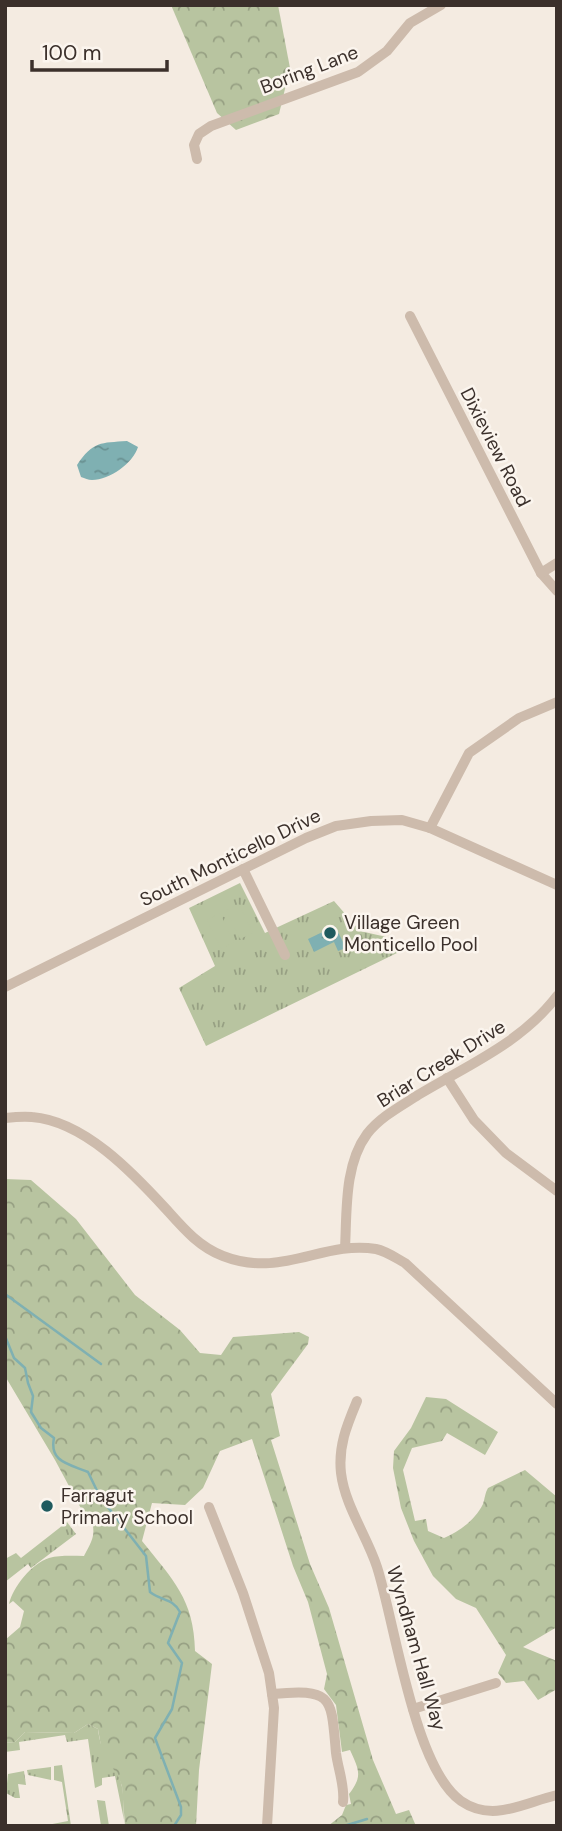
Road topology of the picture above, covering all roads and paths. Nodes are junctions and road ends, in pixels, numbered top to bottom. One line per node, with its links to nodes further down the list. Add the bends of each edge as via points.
1 (441, 5): 2 (street, Boring Lane, via 410,23 387,51 358,72 204,130 194,145)
2 (197, 159)
3 (410, 316): 5 (street, Dixieview Road)
4 (557, 563): 5 (street)
5 (541, 573): 6 (street, Dixieview Road)
6 (557, 591)
7 (557, 702): 8 (street, via 519,718 469,753)
8 (430, 828): 9 (street, South Monticello Drive, via 402,820 336,826); 10 (street, South Monticello Drive)
9 (243, 869): 11 (street); 12 (street, South Monticello Drive)
10 (557, 885)
11 (285, 955)
12 (5, 987)
13 (557, 996): 14 (street, Briar Creek Drive, via 526,1031)
14 (447, 1078): 16 (street, via 474,1120 506,1153); 17 (street, Briar Creek Drive, via 388,1114 367,1134 349,1181)
15 (5, 1118): 17 (street, via 34,1116 69,1127 104,1147 193,1239 223,1256 255,1264 285,1263)
16 (557, 1192)
17 (345, 1248): 19 (street, via 378,1249 405,1263)
18 (357, 1401): 23 (street, Wyndham Hall Way, via 340,1450 341,1475 377,1567)
19 (557, 1405)
20 (209, 1507): 22 (street, via 247,1604 270,1673)
21 (496, 1683): 23 (street)
22 (272, 1694): 25 (street, via 310,1693 328,1702); 26 (street)
23 (412, 1709): 24 (street, Wyndham Hall Way, via 435,1770 458,1800 478,1811 499,1813)
24 (557, 1795)
25 (343, 1802)
26 (267, 1826)

